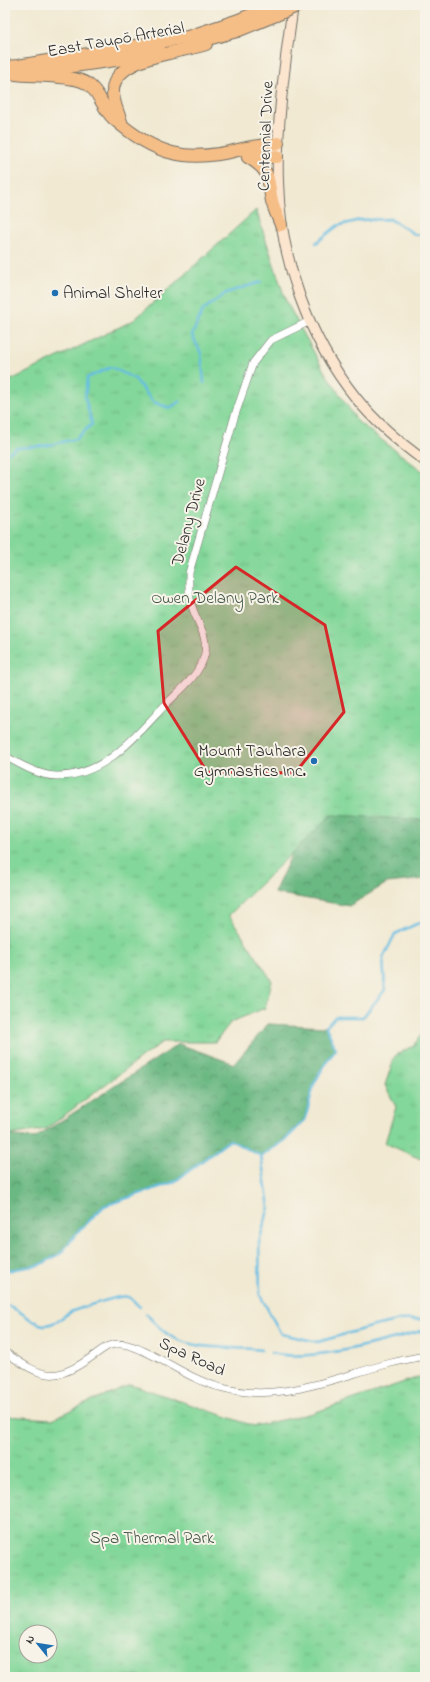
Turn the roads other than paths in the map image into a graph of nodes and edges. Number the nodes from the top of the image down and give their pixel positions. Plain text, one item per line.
1 (293, 5) edge
2 (299, 5) edge
3 (276, 10) edge
4 (221, 36) junction
5 (8, 72) edge
6 (122, 125) junction
7 (278, 142) junction
8 (232, 153) junction
9 (248, 157) junction
10 (277, 157) junction
11 (281, 225) junction
12 (310, 321) junction
13 (425, 460) edge
14 (5, 756) edge
15 (5, 1352) edge
16 (425, 1356) edge

1 - 7 main road, Centennial Drive
2 - 3 highway, East Taupō Arterial, bridge
3 - 4 highway, East Taupō Arterial
3 - 5 highway, East Taupō Arterial
4 - 5 highway, East Taupō Arterial
4 - 6 highway
5 - 6 highway
6 - 8 highway
7 - 8 highway
7 - 10 main road, Centennial Drive
8 - 9 highway
9 - 10 highway
9 - 11 highway
10 - 11 main road, Centennial Drive
11 - 12 main road, Centennial Drive
12 - 13 main road, Centennial Drive
12 - 14 street, Delany Drive
15 - 16 street, Spa Road

